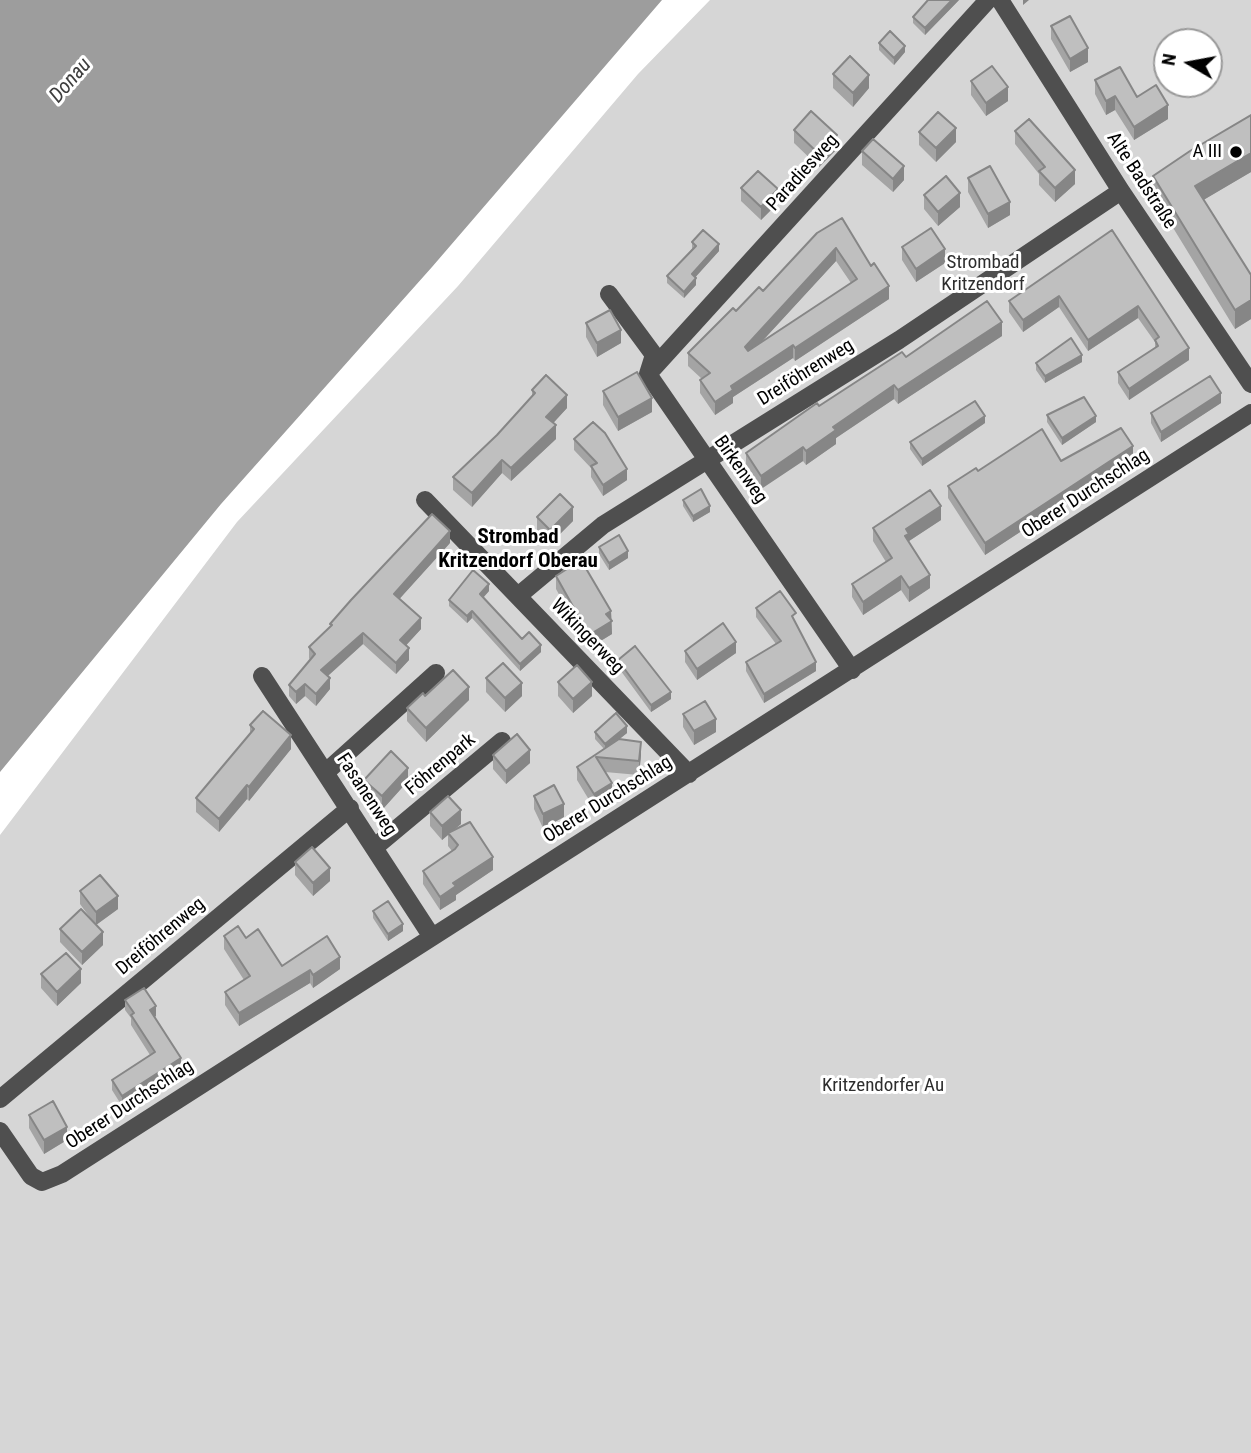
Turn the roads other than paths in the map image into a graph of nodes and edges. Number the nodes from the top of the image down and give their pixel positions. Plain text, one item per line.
1 (988, 0) edge
2 (1000, 0) edge
3 (1121, 191) junction
4 (609, 293) dead end
5 (648, 374) junction
6 (1251, 384) edge
7 (1251, 413) edge
8 (706, 459) junction
9 (425, 500) dead end
10 (518, 596) junction
11 (852, 670) junction
12 (436, 673) dead end
13 (262, 676) dead end
14 (502, 741) dead end
15 (326, 772) junction
16 (689, 774) junction
17 (350, 808) junction
18 (375, 847) junction
19 (432, 937) junction
20 (0, 1099) edge
21 (0, 1131) edge

1 - 5 street, Paradiesweg
2 - 3 street, Alte Badstraße
3 - 6 street, Alte Badstraße
3 - 8 street, Dreiföhrenweg
4 - 5 street, Birkenweg
5 - 8 street, Birkenweg
7 - 11 street, Oberer Durchschlag
8 - 10 street, Dreiföhrenweg
8 - 11 street, Birkenweg
9 - 10 street, Wikingerweg
10 - 16 street, Wikingerweg
11 - 16 street, Oberer Durchschlag
12 - 15 street
13 - 15 street, Fasanenweg
14 - 18 street, Föhrenpark
15 - 17 street, Fasanenweg
16 - 19 street, Oberer Durchschlag
17 - 18 street, Fasanenweg
17 - 20 street, Dreiföhrenweg
18 - 19 street, Fasanenweg
19 - 21 street, Oberer Durchschlag

